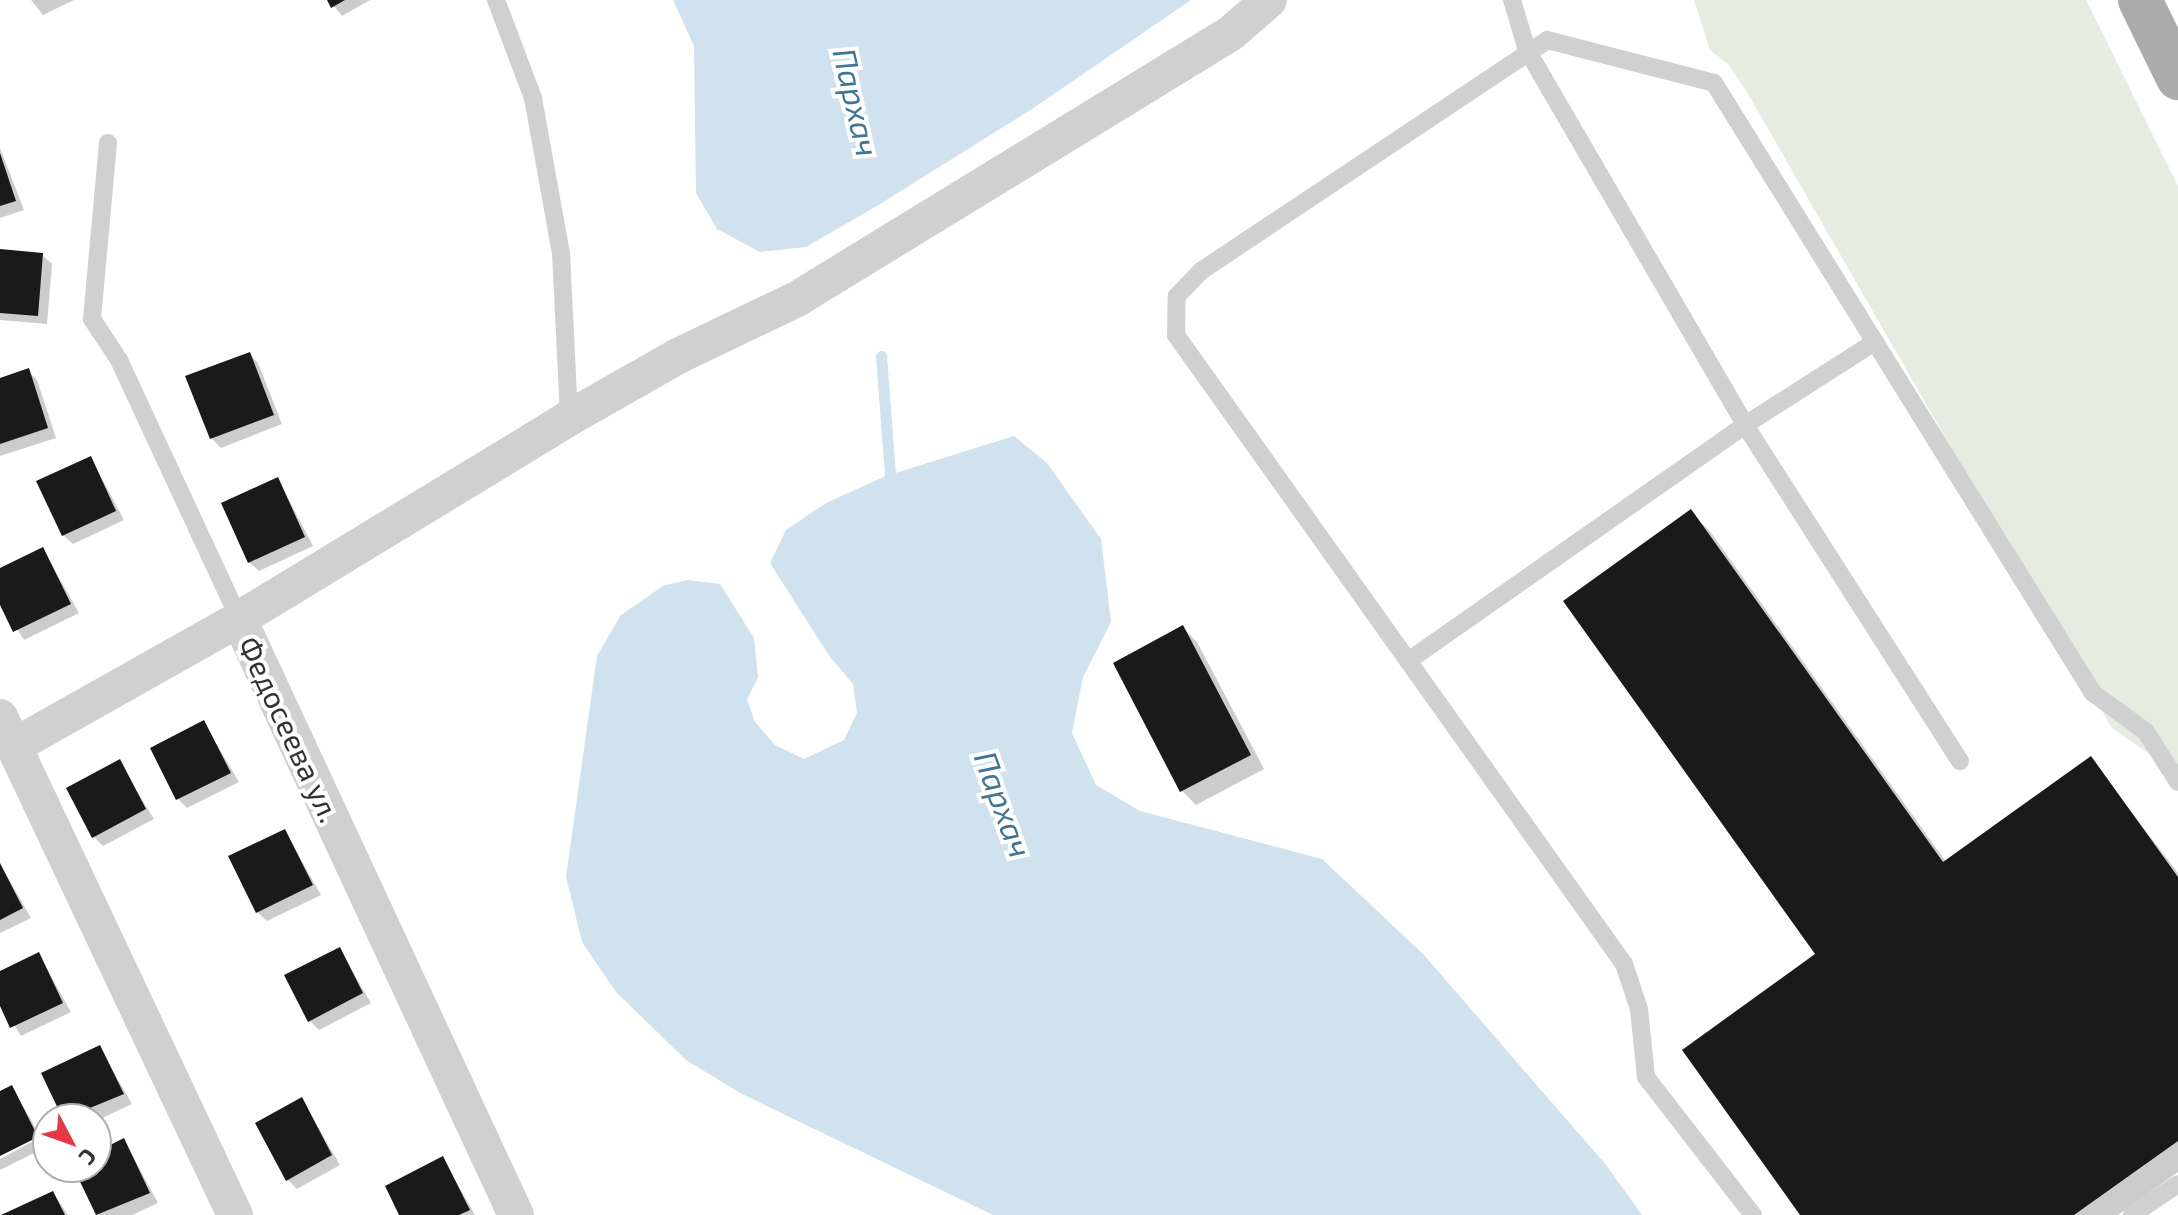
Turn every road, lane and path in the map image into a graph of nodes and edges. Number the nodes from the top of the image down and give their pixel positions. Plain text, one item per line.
1 (496, 0) edge
2 (1269, 0) edge
3 (1512, 0) edge
4 (2140, 0) edge
5 (1527, 50) junction
6 (2178, 78) edge
7 (108, 143) dead end
8 (1875, 342) junction
9 (569, 418) junction
10 (1745, 425) junction
11 (239, 619) junction
12 (1408, 661) junction
13 (7, 732) edge
14 (1960, 761) dead end
15 (2178, 782) edge
16 (2178, 1184) edge
17 (235, 1215) edge
18 (516, 1215) edge
19 (1753, 1215) edge
20 (2132, 1215) edge

1 - 9 lane
2 - 9 street, Федосеева ул.
3 - 5 lane
4 - 6 main road
5 - 8 lane
5 - 10 lane
5 - 12 lane
7 - 11 lane
8 - 10 lane
8 - 15 lane
9 - 11 street, Федосеева ул.
10 - 12 lane
10 - 14 lane
11 - 13 street
11 - 18 street, Федосеева ул.
12 - 19 lane
13 - 17 street
16 - 20 lane

